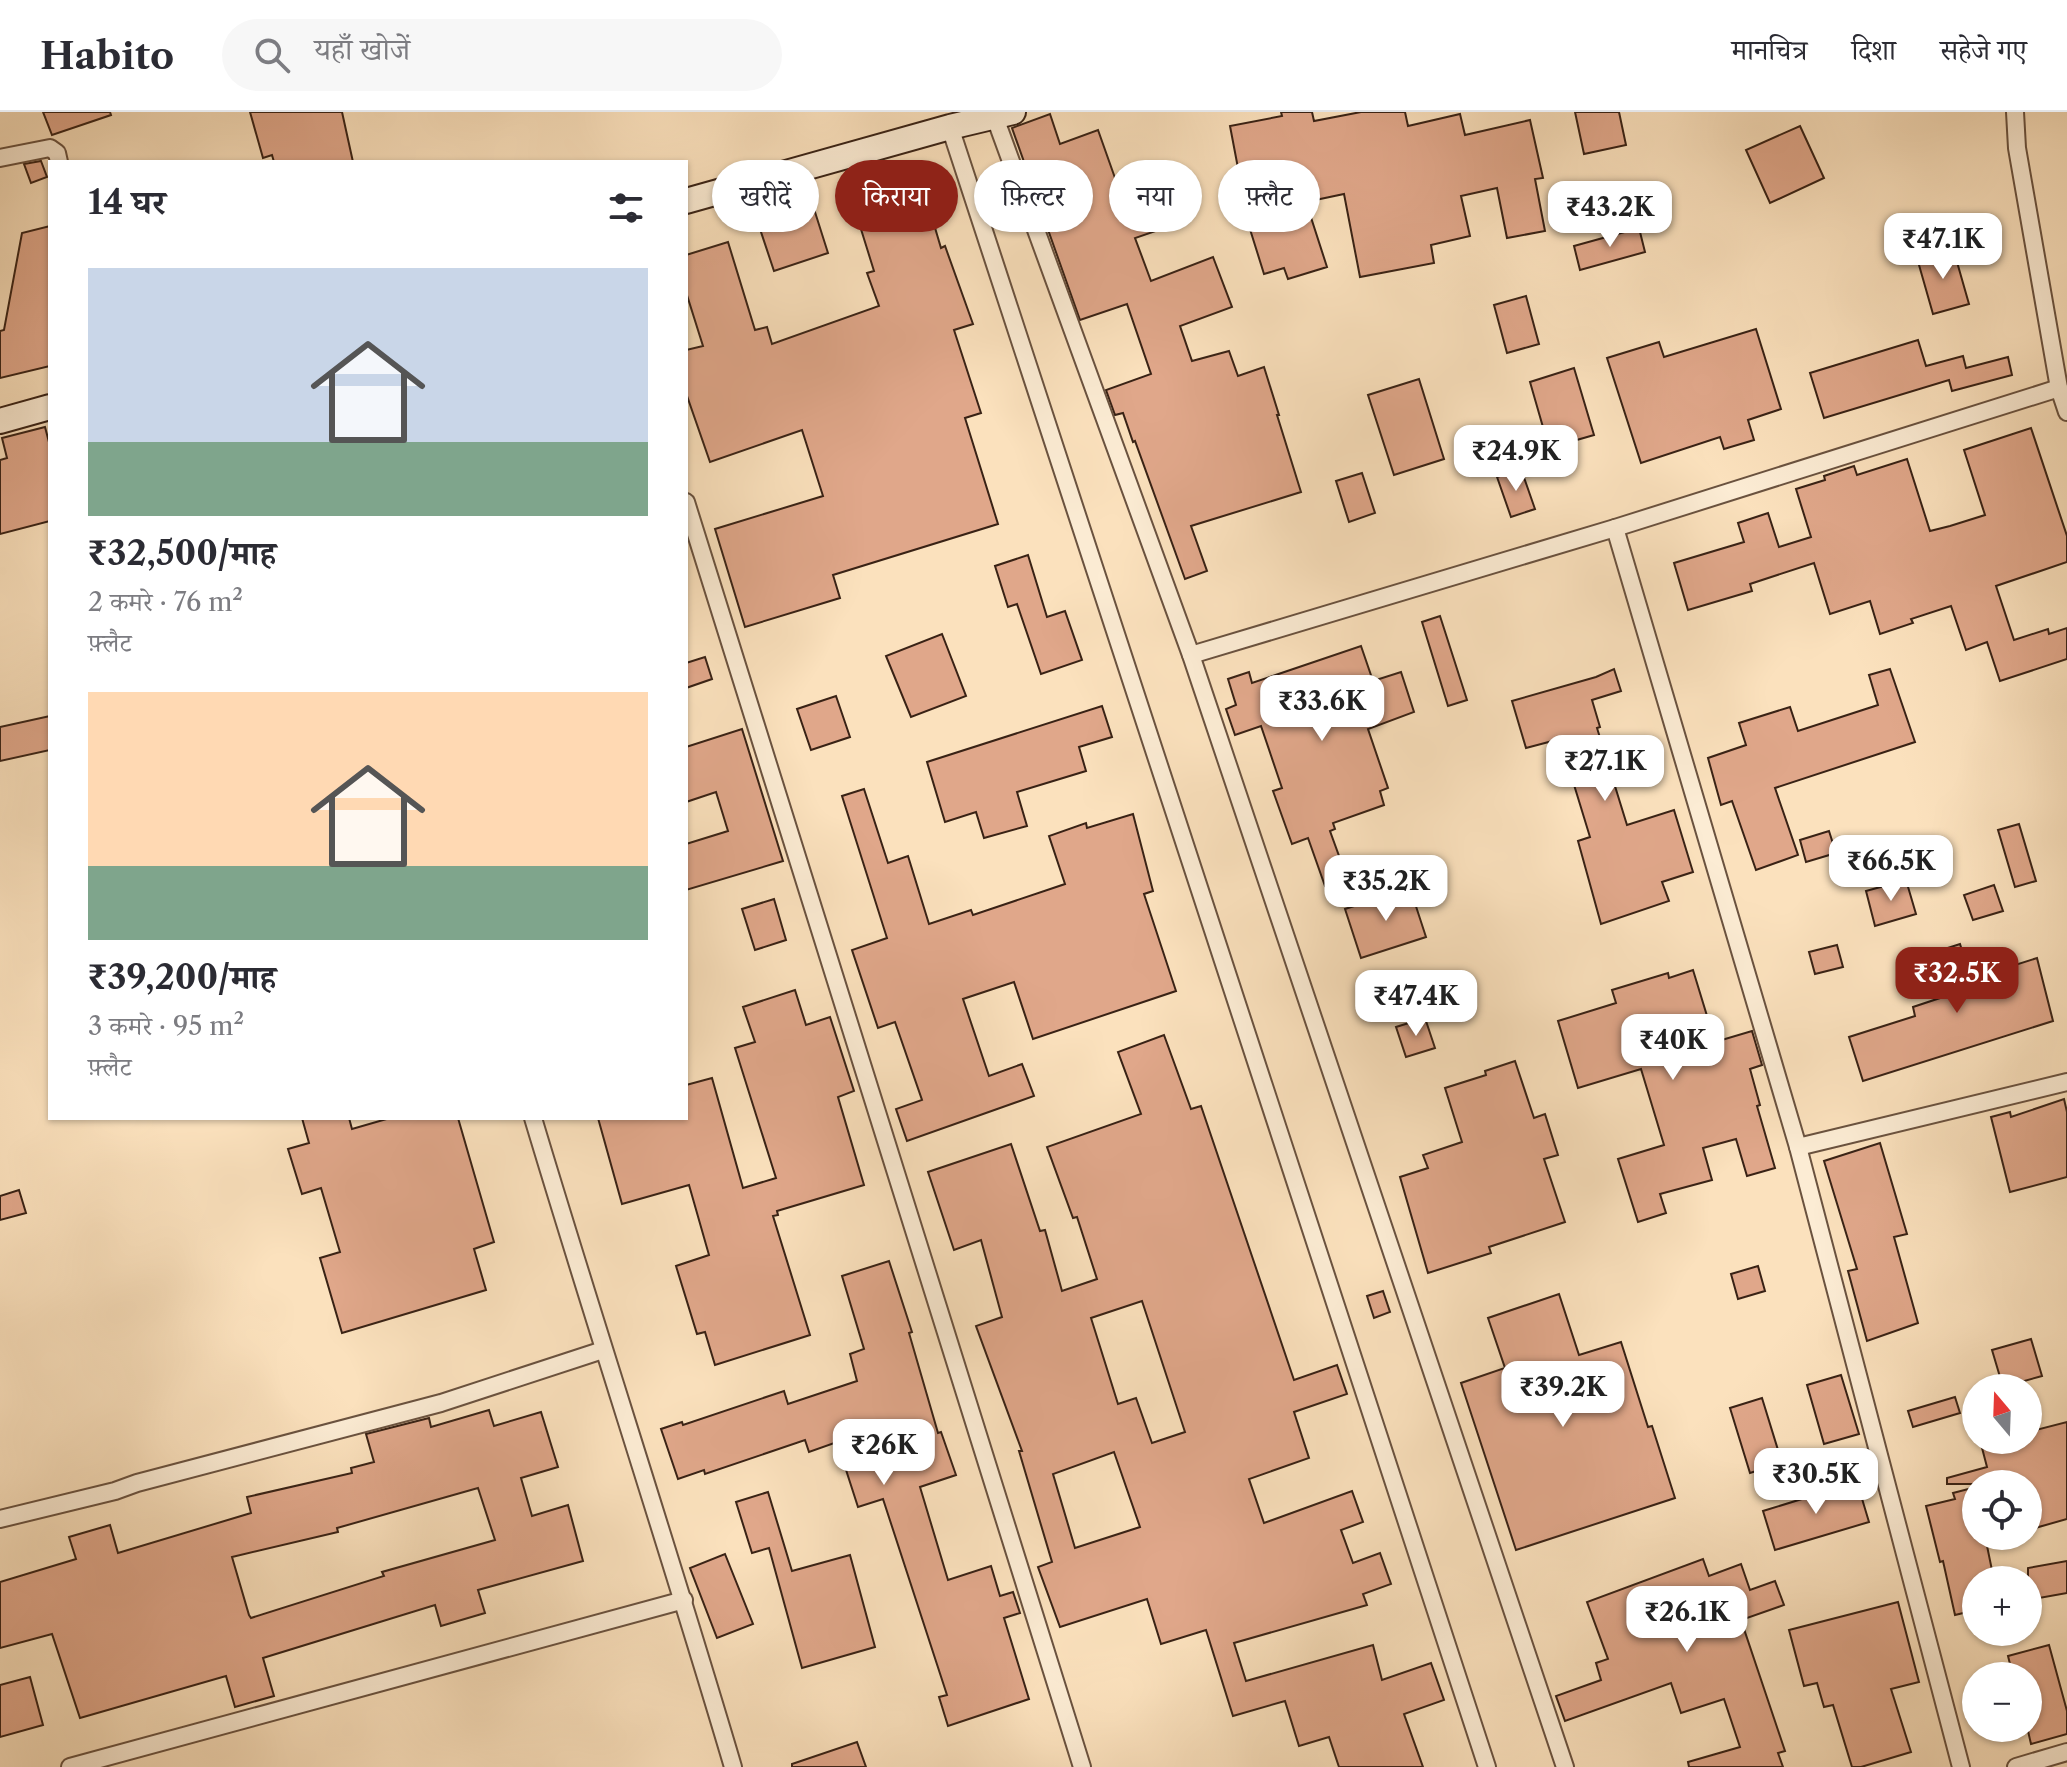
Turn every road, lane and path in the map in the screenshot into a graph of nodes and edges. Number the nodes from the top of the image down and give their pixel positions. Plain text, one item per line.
1 (2015, 112) edge
2 (1000, 113) edge
3 (950, 127) junction
4 (0, 158) edge
5 (59, 160) edge
6 (688, 200) edge
7 (2059, 388) junction
8 (48, 408) edge
9 (2067, 412) edge
10 (0, 421) edge
11 (688, 508) edge
12 (1615, 528) junction
13 (1191, 655) junction
14 (2067, 1082) edge
15 (534, 1120) edge
16 (1798, 1147) junction
17 (603, 1350) junction
18 (0, 1519) edge
19 (684, 1600) junction
20 (2067, 1752) edge
21 (70, 1767) edge
22 (733, 1767) edge
23 (1082, 1767) edge
24 (1487, 1767) edge
25 (1565, 1767) edge
26 (1961, 1767) edge
27 (2016, 1767) edge

1 - 7 street
2 - 3 street
2 - 13 street
3 - 6 street
3 - 24 street
4 - 5 street
7 - 9 street
7 - 12 street
8 - 10 street
11 - 23 street
12 - 13 street
12 - 16 street
13 - 25 street
14 - 16 street
15 - 17 street
16 - 26 street
17 - 18 street
17 - 19 street
19 - 21 street
19 - 22 street
20 - 27 street

